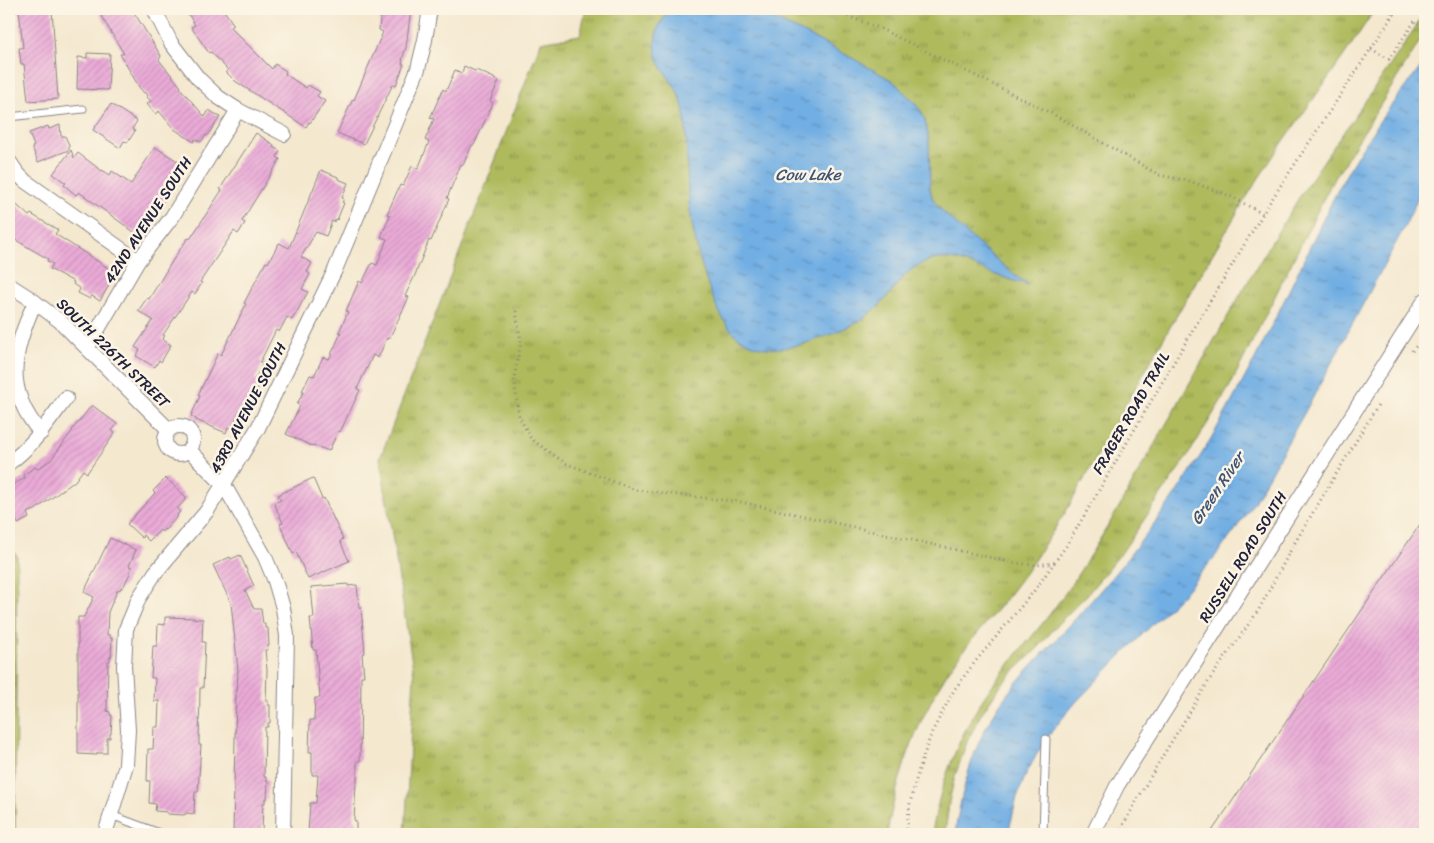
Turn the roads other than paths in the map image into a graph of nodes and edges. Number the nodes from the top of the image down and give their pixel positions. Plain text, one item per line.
1 (154, 9) edge
2 (430, 9) edge
3 (82, 109) dead end
4 (238, 110) junction
5 (9, 117) edge
6 (284, 134) dead end
7 (9, 161) edge
8 (138, 261) junction
9 (9, 285) edge
10 (1425, 300) edge
11 (35, 302) junction
12 (88, 348) junction
13 (66, 398) dead end
14 (169, 430) junction
15 (41, 433) junction
16 (189, 450) junction
17 (9, 463) edge
18 (224, 485) junction
19 (1046, 739) dead end
20 (111, 815) junction
21 (105, 834) edge
22 (162, 834) edge
23 (283, 834) edge
24 (1043, 834) edge
25 (1093, 834) edge

1 - 4 street
2 - 18 street, 43RD AVENUE SOUTH
3 - 5 lane
4 - 6 street
4 - 8 street, 42ND AVENUE SOUTH
7 - 8 street
8 - 12 street, 42ND AVENUE SOUTH
9 - 11 street, SOUTH 226TH STREET
10 - 25 street, RUSSELL ROAD SOUTH
11 - 12 street, SOUTH 226TH STREET
11 - 15 street
12 - 14 street, SOUTH 226TH STREET
13 - 15 street
14 - 16 street, SOUTH 226TH STREET
14 - 16 street, SOUTH 226TH STREET
15 - 17 street
16 - 18 street
18 - 20 street
18 - 23 street, 43RD AVENUE SOUTH
19 - 24 lane
20 - 21 street
20 - 22 lane

